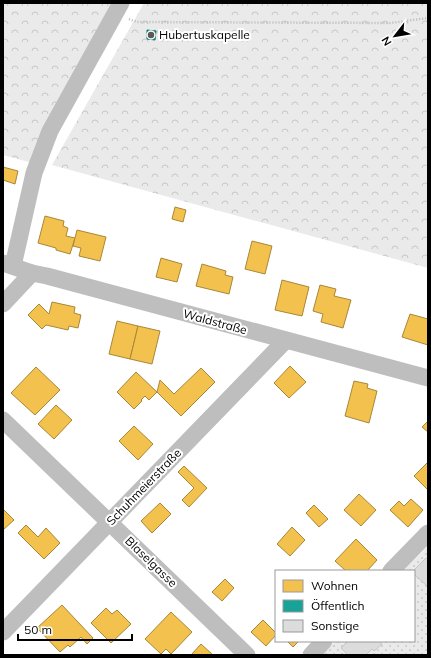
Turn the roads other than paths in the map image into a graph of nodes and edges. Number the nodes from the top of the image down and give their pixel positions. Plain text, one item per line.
1 (118, 8) edge
2 (8, 265) edge
3 (32, 273) junction
4 (3, 304) edge
5 (285, 341) junction
6 (428, 378) edge
7 (3, 420) edge
8 (110, 522) junction
9 (428, 533) edge
10 (392, 570) edge
11 (3, 632) edge
12 (323, 642) edge
13 (247, 655) edge
14 (311, 655) edge

1 - 2 street
2 - 3 street, Waldstraße
3 - 4 street
3 - 5 street, Waldstraße
5 - 6 street, Waldstraße
5 - 8 street, Schuhmeierstraße
7 - 8 street, Blaselgasse
8 - 11 street, Schuhmeierstraße
8 - 13 street, Blaselgasse
9 - 10 street
12 - 14 street

